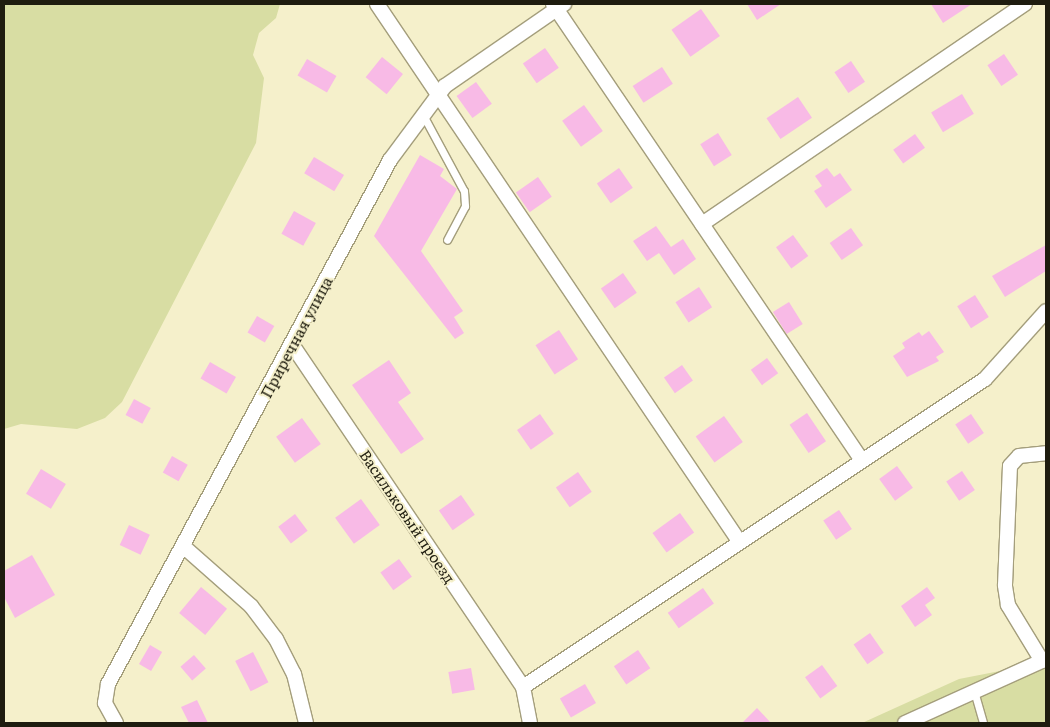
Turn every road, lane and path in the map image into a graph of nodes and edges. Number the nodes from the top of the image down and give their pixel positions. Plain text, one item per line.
1 (377, 4) edge
2 (1025, 4) edge
3 (558, 5) edge
4 (438, 95) junction
5 (422, 114) junction
6 (702, 224) junction
7 (448, 240) dead end
8 (1046, 311) edge
9 (293, 346) junction
10 (1046, 453) edge
11 (860, 459) junction
12 (739, 541) junction
13 (184, 546) junction
14 (1044, 660) edge
15 (523, 687) junction
16 (974, 690) junction
17 (116, 723) edge
18 (306, 723) edge
19 (530, 723) edge
20 (905, 723) edge
21 (983, 723) edge

1 - 4 street
2 - 6 street
3 - 4 street, Приречная улица
3 - 6 street
4 - 5 street, Приречная улица
4 - 12 street
5 - 7 lane
5 - 9 street, Приречная улица
6 - 11 street
8 - 11 street
9 - 13 street, Приречная улица
9 - 15 street, Васильковый проезд
10 - 14 street
11 - 12 street
12 - 15 street
13 - 17 street, Приречная улица
13 - 18 street
14 - 16 street
15 - 19 street
16 - 20 street
16 - 21 lane

